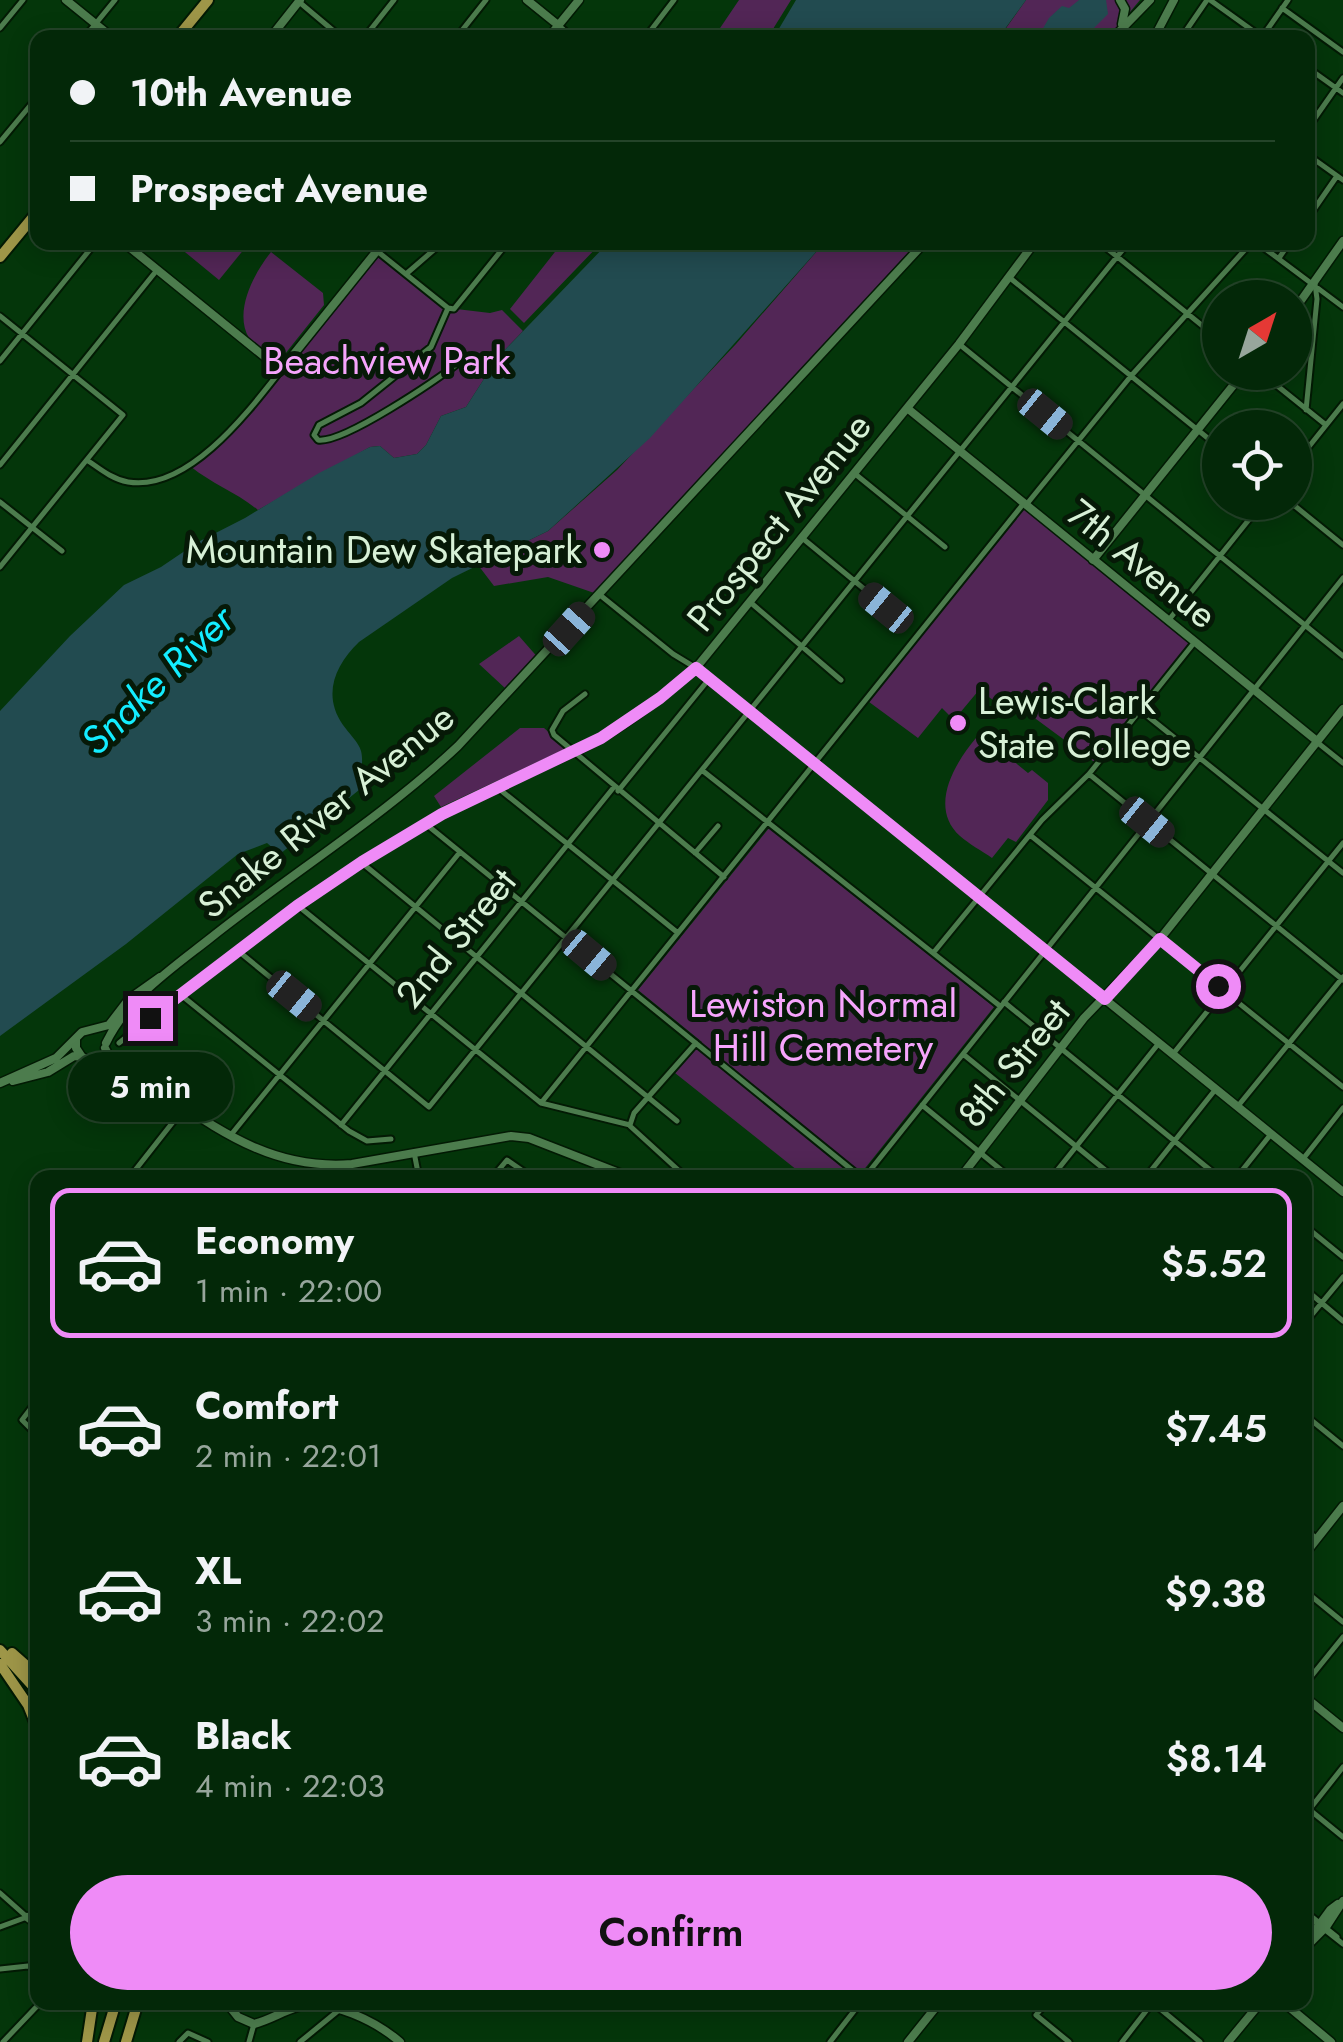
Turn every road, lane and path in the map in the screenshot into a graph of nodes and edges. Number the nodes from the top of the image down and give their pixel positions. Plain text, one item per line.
1 (22, 0) edge
2 (66, 0) edge
3 (115, 0) edge
4 (208, 0) edge
5 (394, 0) edge
6 (486, 0) edge
7 (527, 0) edge
8 (578, 0) edge
9 (674, 0) edge
10 (1123, 0) edge
11 (1148, 0) edge
12 (1174, 0) edge
13 (1209, 0) edge
14 (1288, 0) edge
15 (298, 1) edge
16 (1282, 8) junction
17 (1136, 12) junction
18 (96, 24) junction
19 (558, 25) junction
20 (0, 28) edge
21 (91, 30) edge
22 (103, 30) edge
23 (184, 30) edge
24 (276, 30) edge
25 (332, 30) edge
26 (370, 30) edge
27 (462, 30) edge
28 (554, 30) edge
29 (564, 30) edge
30 (652, 30) edge
31 (1117, 30) edge
32 (1120, 30) edge
33 (1158, 30) edge
34 (1186, 30) edge
35 (1253, 30) edge
36 (1268, 30) edge
37 (1312, 30) edge
38 (1315, 32) edge
39 (1343, 52) edge
40 (1315, 73) edge
41 (1343, 78) edge
42 (1336, 88) junction
43 (1343, 93) edge
44 (30, 106) edge
45 (1315, 118) edge
46 (0, 142) edge
47 (1315, 159) edge
48 (1340, 178) edge
49 (1315, 209) edge
50 (30, 221) edge
51 (1343, 241) edge
52 (90, 250) edge
53 (133, 250) edge
54 (434, 250) edge
55 (502, 250) edge
56 (917, 250) edge
57 (1029, 250) edge
58 (1109, 250) edge
59 (1124, 250) edge
60 (1247, 250) edge
61 (1266, 250) edge
62 (1284, 250) edge
63 (377, 251) joint
64 (0, 257) edge
65 (1118, 258) junction
66 (1279, 258) junction
67 (157, 270) junction
68 (406, 274) junction
69 (1010, 278) junction
70 (1315, 284) junction
71 (1312, 288) edge
72 (1343, 306) edge
73 (448, 308) junction
74 (1188, 314) junction
75 (0, 316) edge
76 (1065, 323) junction
77 (1202, 325) edge
78 (22, 334) junction
79 (959, 344) junction
80 (0, 361) edge
81 (461, 361) dead end
82 (280, 370) junction
83 (73, 375) junction
84 (1131, 376) junction
85 (1013, 388) junction
86 (1230, 390) edge
87 (1282, 390) edge
88 (1343, 404) edge
89 (906, 408) junction
90 (1306, 410) joint
91 (1312, 415) edge
92 (1326, 426) junction
93 (1198, 430) junction
94 (1202, 433) edge
95 (1078, 440) junction
96 (1312, 443) edge
97 (960, 452) junction
98 (87, 460) junction
99 (0, 465) edge
100 (854, 473) junction
101 (1145, 495) junction
102 (0, 502) edge
103 (1025, 504) junction
104 (907, 516) junction
105 (1249, 520) edge
106 (1312, 520) edge
107 (32, 528) junction
108 (801, 538) junction
109 (1343, 545) edge
110 (945, 547) dead end
111 (62, 551) dead end
112 (1221, 555) junction
113 (1093, 560) junction
114 (0, 567) edge
115 (1343, 578) edge
116 (854, 582) junction
117 (600, 595) junction
118 (750, 602) junction
119 (891, 611) dead end
120 (1168, 621) junction
121 (1306, 625) junction
122 (1194, 642) junction
123 (802, 647) junction
124 (1343, 656) edge
125 (696, 668) junction
126 (709, 679) junction
127 (841, 680) dead end
128 (1254, 690) junction
129 (585, 694) dead end
130 (1343, 709) edge
131 (1140, 710) junction
132 (749, 712) junction
133 (1317, 742) junction
134 (572, 753) junction
135 (1200, 758) junction
136 (814, 763) junction
137 (1343, 763) edge
138 (703, 771) junction
139 (1089, 774) junction
140 (497, 787) junction
141 (616, 789) junction
142 (1264, 809) junction
143 (768, 822) junction
144 (1147, 822) junction
145 (427, 824) junction
146 (661, 825) junction
147 (718, 826) dead end
148 (1030, 835) junction
149 (1343, 843) edge
150 (568, 844) junction
151 (460, 852) junction
152 (695, 853) junction
153 (1329, 861) junction
154 (362, 862) junction
155 (1343, 872) edge
156 (1212, 874) junction
157 (724, 877) junction
158 (613, 880) junction
159 (1095, 886) junction
160 (980, 898) junction
161 (522, 901) junction
162 (297, 906) junction
163 (414, 908) junction
164 (1276, 926) junction
165 (678, 933) junction
166 (568, 938) junction
167 (1160, 939) junction
168 (237, 950) junction
169 (1044, 950) junction
170 (934, 952) junction
171 (476, 957) junction
172 (369, 965) junction
173 (164, 975) junction
174 (1342, 978) edge
175 (632, 990) junction
176 (1224, 991) junction
177 (521, 994) junction
178 (181, 996) junction
179 (1105, 999) junction
180 (1002, 1004) junction
181 (430, 1014) junction
182 (323, 1020) junction
183 (94, 1029) junction
184 (78, 1036) junction
185 (696, 1042) junction
186 (118, 1043) dead end
187 (1159, 1043) junction
188 (1289, 1044) junction
189 (106, 1046) junction
190 (586, 1046) junction
191 (1060, 1048) junction
192 (475, 1051) junction
193 (963, 1054) junction
194 (1172, 1054) junction
195 (85, 1058) junction
196 (384, 1070) junction
197 (278, 1075) junction
198 (0, 1084) edge
199 (1343, 1087) edge
200 (1216, 1089) junction
201 (160, 1093) junction
202 (1118, 1095) junction
203 (648, 1097) junction
204 (1019, 1100) junction
205 (541, 1103) junction
206 (922, 1106) junction
207 (1238, 1106) junction
208 (184, 1108) junction
209 (1343, 1108) edge
210 (678, 1120) dead end
211 (341, 1125) junction
212 (630, 1125) junction
213 (1272, 1134) junction
214 (230, 1136) junction
215 (391, 1139) dead end
216 (1175, 1140) junction
217 (1076, 1146) junction
218 (978, 1150) junction
219 (414, 1152) junction
220 (1302, 1159) junction
221 (135, 1170) edge
222 (417, 1170) edge
223 (499, 1170) edge
224 (521, 1170) edge
225 (611, 1170) edge
226 (678, 1170) edge
227 (856, 1170) edge
228 (871, 1170) edge
229 (965, 1170) edge
230 (1002, 1170) edge
231 (1057, 1170) edge
232 (1105, 1170) edge
233 (1151, 1170) edge
234 (1211, 1170) edge
235 (1245, 1170) edge
236 (1343, 1192) edge
237 (1312, 1232) edge
238 (1343, 1257) edge
239 (1343, 1277) edge
240 (1312, 1295) edge
241 (1322, 1303) junction
242 (1312, 1315) edge
243 (1343, 1320) edge
244 (1312, 1421) edge
245 (1343, 1446) edge
246 (1342, 1511) edge
247 (1312, 1535) edge
248 (1317, 1539) junction
249 (1312, 1545) edge
250 (1312, 1597) edge
251 (1343, 1622) edge
252 (1343, 1637) edge
253 (4, 1648) edge
254 (0, 1664) edge
255 (30, 1672) edge
256 (1312, 1675) edge
257 (30, 1682) edge
258 (1312, 1703) edge
259 (30, 1710) edge
260 (1343, 1728) edge
261 (1343, 1767) edge
262 (1312, 1803) edge
263 (1312, 1814) edge
264 (1343, 1836) edge
265 (0, 1893) edge
266 (1342, 1901) edge
267 (28, 1917) joint
268 (1312, 1918) edge
269 (1322, 1926) junction
270 (0, 1927) edge
271 (1312, 1938) edge
272 (1341, 1942) edge
273 (30, 1967) edge
274 (0, 1968) edge
275 (33, 2010) edge
276 (92, 2010) edge
277 (117, 2010) edge
278 (136, 2010) edge
279 (232, 2010) edge
280 (289, 2010) edge
281 (338, 2010) joint
282 (855, 2010) edge
283 (934, 2010) edge
284 (1040, 2010) edge
285 (1147, 2010) edge
286 (1161, 2010) edge
287 (1254, 2010) edge
288 (1293, 2010) edge
289 (254, 2024) junction
290 (384, 2029) junction
291 (3, 2042) edge
292 (87, 2042) edge
293 (108, 2042) edge
294 (126, 2042) edge
295 (179, 2042) edge
296 (208, 2042) edge
297 (249, 2042) edge
298 (300, 2042) edge
299 (387, 2042) edge
300 (400, 2042) edge
301 (410, 2042) edge
302 (830, 2042) edge
303 (908, 2042) edge
304 (1069, 2042) edge
305 (1122, 2042) edge
306 (1200, 2042) edge
307 (1228, 2042) edge
308 (1331, 2042) edge

1 - 20 street
2 - 18 main road
3 - 18 street
4 - 23 main road
5 - 26 street
6 - 27 street
7 - 19 main road
8 - 19 main road
9 - 30 street
10 - 17 main road
10 - 31 main road
11 - 17 main road
12 - 33 main road
13 - 34 street
13 - 35 street
14 - 16 street
15 - 24 main road
15 - 25 street
16 - 36 street
16 - 37 street
17 - 32 main road
18 - 21 street
18 - 22 main road
19 - 28 main road
19 - 29 street
38 - 39 street
40 - 42 street
41 - 42 street
42 - 43 street
42 - 45 street
44 - 46 street
47 - 48 street
48 - 49 street
50 - 64 main road
51 - 70 main road
52 - 78 street
53 - 67 main road
54 - 68 street
55 - 73 street
56 - 117 main road, Snake River Avenue
57 - 69 main road, Prospect Avenue
58 - 65 street
59 - 65 street
60 - 74 street
61 - 66 street
62 - 66 street
63 - 68 street
63 - 82 main road
65 - 74 street
65 - 76 street
66 - 70 street
67 - 82 main road
67 - 83 street
68 - 73 street
69 - 76 street
69 - 79 main road, Prospect Avenue
70 - 71 main road
70 - 72 street
70 - 90 street
73 - 81 street
74 - 77 street
74 - 84 street
75 - 78 street
76 - 84 street
76 - 85 street
78 - 80 street
78 - 83 street
79 - 85 street
79 - 89 main road, Prospect Avenue
82 - 98 street
83 - 98 street
83 - 99 street
84 - 93 street
84 - 95 street
85 - 95 street
85 - 97 street
86 - 93 main road
87 - 90 street
88 - 92 street
89 - 97 main road, 7th Avenue
89 - 100 main road, Prospect Avenue
91 - 92 street
92 - 96 street
93 - 94 street
93 - 101 main road
95 - 101 street
95 - 103 street
97 - 103 main road, 7th Avenue
97 - 104 street
98 - 107 street
100 - 104 street
100 - 108 main road, Prospect Avenue
101 - 112 street
101 - 113 main road
102 - 107 street
103 - 113 main road, 7th Avenue
103 - 136 street
104 - 110 street
104 - 116 street
105 - 112 street
106 - 109 street
107 - 111 street
107 - 114 street
108 - 116 street
108 - 118 main road, Prospect Avenue
112 - 120 street
112 - 121 street
113 - 120 main road, 7th Avenue
115 - 121 street
116 - 119 street
116 - 123 street
117 - 125 street
117 - 173 main road, Snake River Avenue
118 - 123 street
118 - 125 main road, Prospect Avenue
120 - 122 main road, 7th Avenue
121 - 124 street
121 - 128 street
122 - 128 main road, 7th Avenue
122 - 131 street
123 - 127 street
123 - 132 street
125 - 126 main road
125 - 134 street, Prospect Avenue
126 - 132 main road
126 - 141 street, 2nd Street
128 - 133 main road, 7th Avenue
128 - 135 street
129 - 134 street
130 - 133 main road, 8th Street
131 - 135 street
131 - 139 street
132 - 136 main road
132 - 138 street
133 - 137 street, 7th Avenue
133 - 142 main road, 8th Street
134 - 140 street, Prospect Avenue
134 - 141 street
135 - 142 street
135 - 144 street
136 - 143 street
136 - 160 main road
138 - 143 street
138 - 146 street
139 - 144 street
139 - 148 street
140 - 145 street, Prospect Avenue
140 - 150 street
141 - 146 street
141 - 150 street, 2nd Street
142 - 153 street
142 - 156 main road, 8th Street
143 - 157 street
143 - 170 street
144 - 156 street
144 - 159 street
145 - 151 street
145 - 154 street, Prospect Avenue
146 - 152 street
146 - 158 street
147 - 152 street
148 - 159 street
148 - 160 street
149 - 153 street
150 - 158 street
150 - 161 street, 2nd Street
151 - 161 street
151 - 163 street
152 - 157 street
153 - 155 street
153 - 164 street
154 - 162 street, Prospect Avenue
154 - 163 street
156 - 164 street
156 - 167 main road, 8th Street
157 - 165 street
158 - 165 street
158 - 166 street
159 - 167 street
159 - 169 street
160 - 169 main road
160 - 170 street
161 - 166 street
161 - 171 street, 2nd Street
162 - 168 street, Prospect Avenue
162 - 172 street
163 - 171 street
163 - 172 street
164 - 174 street
164 - 176 street
165 - 175 street
166 - 175 street
166 - 177 street
167 - 176 street
167 - 179 main road, 8th Street
168 - 178 street, Prospect Avenue
168 - 182 street
169 - 179 main road
169 - 180 street
170 - 180 street
171 - 177 street
171 - 181 street, 2nd Street
172 - 181 street
172 - 182 street
173 - 183 main road, Snake River Avenue
173 - 189 main road, Snake River Avenue
174 - 188 street
175 - 185 street
175 - 190 street
176 - 188 street
176 - 194 street
177 - 190 street
177 - 192 street
178 - 186 street, Prospect Avenue
178 - 197 street
179 - 187 main road
179 - 191 main road, 8th Street
180 - 191 street
180 - 193 street
181 - 192 street
181 - 196 street, 2nd Street
182 - 196 street
182 - 197 street
183 - 184 main road
183 - 189 main road
184 - 195 main road
184 - 198 main road
185 - 203 street
185 - 227 street
187 - 194 main road
187 - 202 street
188 - 199 street
188 - 207 street
189 - 195 main road
189 - 201 main road
190 - 203 street
190 - 205 street
191 - 202 street
191 - 204 main road, 8th Street
192 - 196 street
192 - 205 street
193 - 204 street
193 - 206 street
194 - 200 main road
195 - 198 main road
195 - 201 main road
196 - 211 street, 2nd Street
197 - 211 street
197 - 214 street
200 - 207 main road
200 - 216 street
201 - 208 main road
202 - 216 street
202 - 217 street
203 - 210 street
203 - 212 street
204 - 217 street
204 - 218 main road, 8th Street
205 - 212 street
206 - 218 street
206 - 228 street
207 - 213 main road
208 - 214 main road
208 - 221 street
209 - 220 street
211 - 215 street
212 - 226 street
213 - 220 main road
213 - 235 street
214 - 219 main road
216 - 233 street
216 - 234 street
217 - 231 street
217 - 232 street
218 - 229 main road, 8th Street
218 - 230 street
219 - 222 street
219 - 225 main road
220 - 236 main road
223 - 224 street
237 - 238 street
239 - 241 street
240 - 241 street
241 - 242 street
241 - 243 street
244 - 245 street
246 - 248 main road
247 - 248 street
248 - 249 main road
250 - 251 street
252 - 256 street
253 - 255 main road
253 - 257 main road
254 - 259 main road
258 - 260 main road
261 - 262 street
263 - 264 street
265 - 267 street
266 - 269 main road
267 - 270 street
268 - 269 street
269 - 271 main road
269 - 272 street
273 - 274 street
275 - 291 street
276 - 292 main road
277 - 293 main road
278 - 294 main road
279 - 289 main road
280 - 289 main road
281 - 290 main road
281 - 298 street
282 - 302 street
283 - 303 main road
284 - 304 street
285 - 305 street
286 - 306 street
287 - 307 main road
288 - 308 main road
289 - 297 street
290 - 299 street
290 - 300 main road
290 - 301 main road
295 - 296 street

